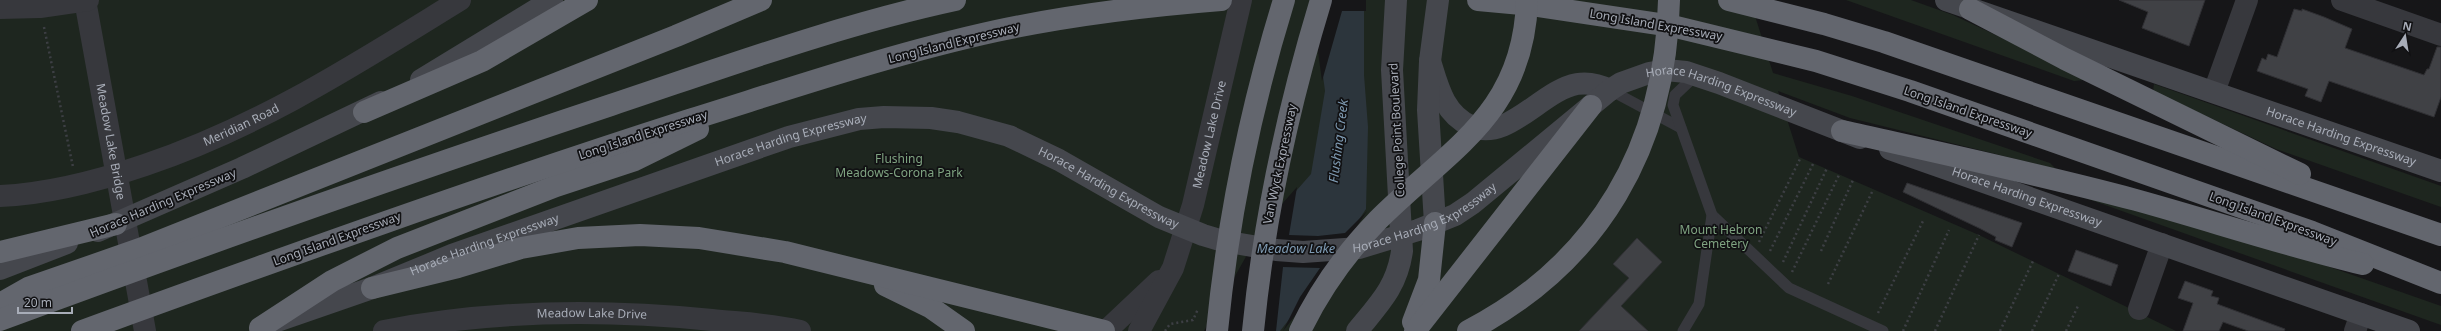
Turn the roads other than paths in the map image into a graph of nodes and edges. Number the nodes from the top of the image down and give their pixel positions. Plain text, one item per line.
1 (85, 0) edge
2 (460, 0) edge
3 (552, 0) edge
4 (587, 0) edge
5 (760, 0) edge
6 (778, 0) edge
7 (956, 0) edge
8 (1221, 0) edge
9 (1241, 0) edge
10 (1284, 0) edge
11 (1322, 0) edge
12 (1396, 0) edge
13 (1438, 0) edge
14 (1478, 0) edge
15 (1668, 0) edge
16 (1729, 0) edge
17 (1946, 0) edge
18 (2248, 0) edge
19 (2342, 0) edge
20 (1530, 2) edge
21 (0, 8) edge
22 (1970, 9) junction
23 (2441, 35) edge
24 (676, 36) junction
25 (1430, 61) junction
26 (1696, 75) junction
27 (1610, 90) junction
28 (2214, 92) junction
29 (771, 94) junction
30 (1591, 106) junction
31 (364, 112) junction
32 (1681, 128) junction
33 (1842, 132) junction
34 (2441, 171) edge
35 (0, 196) edge
36 (2367, 209) junction
37 (1712, 215) junction
38 (1435, 223) junction
39 (116, 224) junction
40 (2441, 235) edge
41 (1402, 236) junction
42 (2162, 244) junction
43 (0, 252) edge
44 (849, 268) junction
45 (1173, 268) junction
46 (0, 269) edge
47 (2437, 282) edge
48 (372, 288) junction
49 (0, 304) edge
50 (2139, 309) dead end
51 (0, 320) edge
52 (2358, 322) edge
53 (255, 329) edge
54 (82, 331) edge
55 (145, 331) edge
56 (384, 331) edge
57 (800, 331) edge
58 (964, 331) edge
59 (1105, 331) edge
60 (1139, 331) edge
61 (1217, 331) edge
62 (1253, 331) edge
63 (1300, 331) edge
64 (1358, 331) edge
65 (1410, 331) edge
66 (1415, 331) edge
67 (1468, 331) edge
68 (1683, 331) edge
69 (1883, 331) edge
70 (2409, 331) edge

1 - 21 street
1 - 55 street, Meadow Lake Bridge
2 - 35 street, Meridian Road
3 - 31 main road, Horace Harding Expressway
4 - 31 highway
5 - 24 highway
6 - 24 highway
7 - 51 highway
8 - 29 highway, Long Island Expressway
9 - 45 street, Meadow Lake Drive
10 - 61 highway
11 - 62 highway, Van Wyck Expressway
12 - 41 main road, College Point Boulevard
13 - 25 main road
14 - 20 highway, Long Island Expressway
15 - 67 highway
16 - 36 highway
17 - 22 main road, Horace Harding Expressway
18 - 28 street
19 - 23 street
20 - 47 highway, Long Island Expressway
20 - 63 highway
22 - 28 main road, Horace Harding Expressway
22 - 36 highway
24 - 49 highway
25 - 27 main road
25 - 38 main road
26 - 27 main road, Horace Harding Expressway
26 - 32 lane
26 - 33 main road, Horace Harding Expressway
27 - 30 main road, Horace Harding Expressway
27 - 32 lane
28 - 34 main road, Horace Harding Expressway
29 - 53 highway
29 - 54 highway, Long Island Expressway
30 - 38 main road, Horace Harding Expressway
30 - 66 highway
31 - 39 main road, Horace Harding Expressway
32 - 37 lane
33 - 42 main road, Horace Harding Expressway
33 - 47 highway
36 - 40 highway
37 - 68 lane
37 - 69 lane
38 - 41 main road, Horace Harding Expressway
38 - 65 highway
39 - 43 highway
39 - 46 main road, Horace Harding Expressway
41 - 48 main road, Horace Harding Expressway
41 - 64 main road, College Point Boulevard
42 - 50 street
42 - 52 main road, Horace Harding Expressway
44 - 48 highway
44 - 58 highway
44 - 59 highway
45 - 59 street, Meadow Lake Drive
45 - 60 street, Meadow Lake Drive
48 - 53 main road, Horace Harding Expressway
52 - 70 main road, Horace Harding Expressway
56 - 57 street, Meadow Lake Drive

